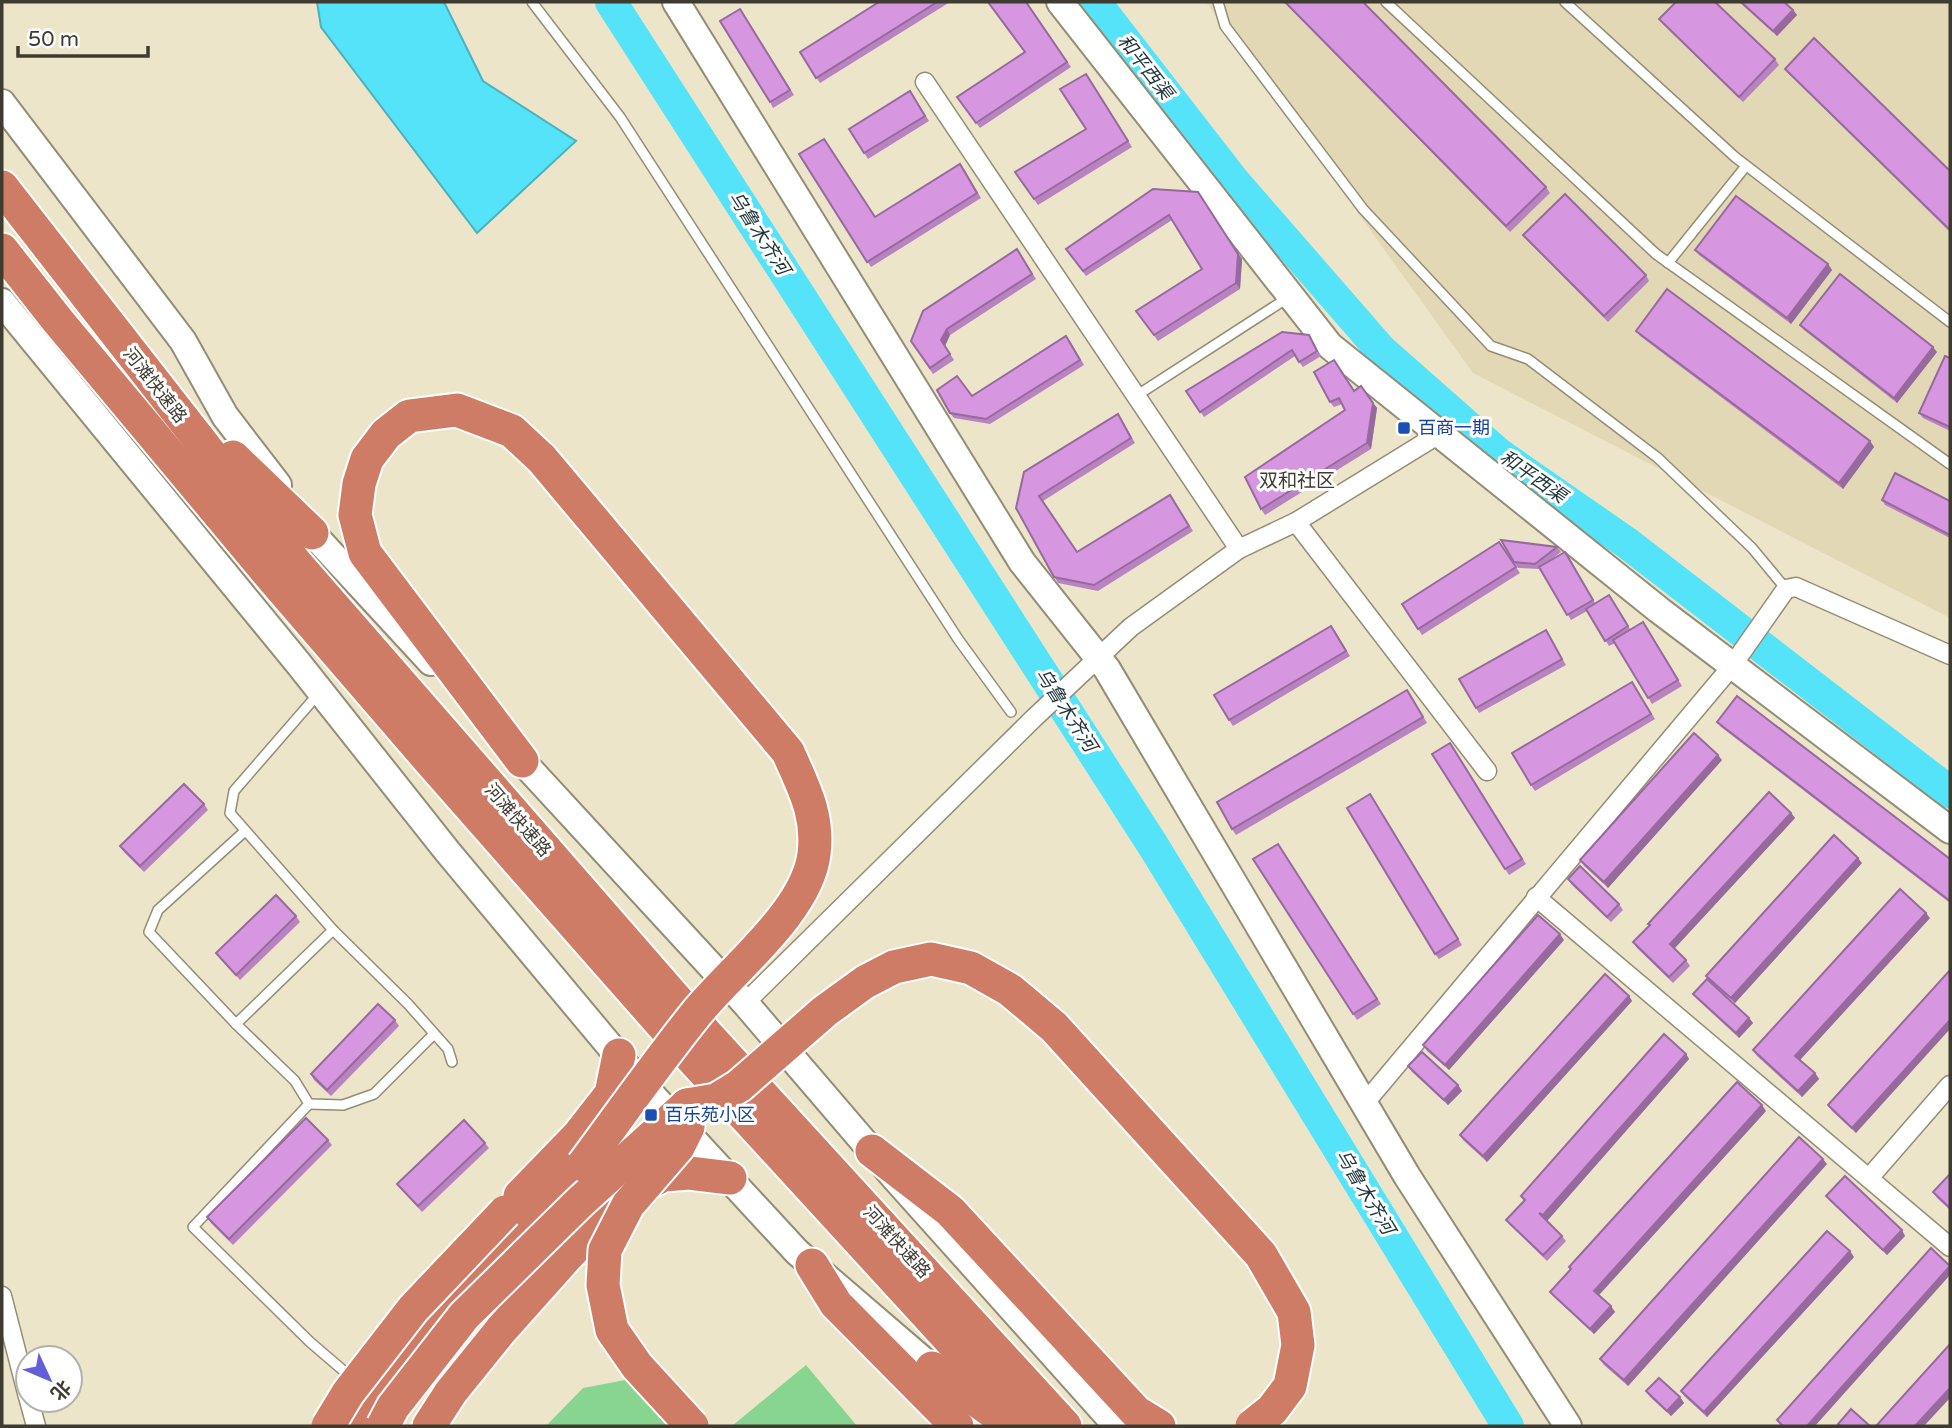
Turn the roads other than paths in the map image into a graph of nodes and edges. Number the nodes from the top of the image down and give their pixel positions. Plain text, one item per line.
1 (532, 2) edge
2 (1060, 2) edge
3 (1218, 2) edge
4 (1386, 2) edge
5 (1565, 2) edge
6 (680, 3) edge
7 (925, 82) dead end
8 (2, 103) edge
9 (1746, 166) junction
10 (2, 187) edge
11 (2, 250) edge
12 (1668, 263) junction
13 (1291, 296) junction
14 (2, 302) edge
15 (1950, 322) edge
16 (156, 387) junction
17 (1136, 396) junction
18 (1439, 434) junction
19 (1950, 464) edge
20 (1296, 522) junction
21 (312, 533) junction
22 (1240, 549) junction
23 (1782, 594) junction
24 (1950, 655) edge
25 (1090, 663) junction
26 (1732, 666) junction
27 (320, 691) junction
28 (1012, 712) dead end
29 (522, 761) junction
30 (1487, 771) dead end
31 (245, 831) junction
32 (1950, 831) edge
33 (1536, 897) junction
34 (333, 930) junction
35 (745, 1003) junction
36 (236, 1024) junction
37 (434, 1034) junction
38 (452, 1062) dead end
39 (625, 1063) junction
40 (1950, 1086) edge
41 (309, 1104) junction
42 (1364, 1104) junction
43 (687, 1105) junction
44 (872, 1151) junction
45 (730, 1178) junction
46 (1869, 1178) junction
47 (1950, 1247) edge
48 (812, 1265) junction
49 (2, 1296) edge
50 (14, 1344) edge
51 (933, 1368) junction
52 (367, 1391) junction
53 (328, 1426) edge
54 (343, 1426) edge
55 (356, 1426) edge
56 (383, 1426) edge
57 (399, 1426) edge
58 (429, 1426) edge
59 (692, 1426) edge
60 (957, 1426) edge
61 (986, 1426) edge
62 (1014, 1426) edge
63 (1029, 1426) edge
64 (1065, 1426) edge
65 (1117, 1426) edge
66 (1159, 1426) edge
67 (1252, 1426) edge
68 (1568, 1426) edge

1 - 28 lane
2 - 13 street
3 - 23 lane
4 - 12 lane
5 - 9 lane
6 - 25 street
7 - 17 street
8 - 21 street
9 - 12 lane
9 - 15 lane
10 - 16 highway, 河滩快速路
11 - 63 highway, 河滩快速路
12 - 19 lane
13 - 17 lane
13 - 18 street
14 - 27 street
16 - 21 highway
16 - 64 highway, 河滩快速路
17 - 22 street
18 - 20 street
18 - 26 street
20 - 22 street
20 - 30 street
21 - 29 street
22 - 25 street
23 - 24 street
23 - 26 street
25 - 35 street
25 - 42 street
26 - 32 street
26 - 33 street
27 - 31 lane
27 - 39 street
29 - 35 street
29 - 55 highway, bridge
31 - 34 lane
31 - 36 lane
33 - 42 street
33 - 46 street
34 - 36 lane
34 - 37 lane
35 - 44 street
36 - 41 lane
37 - 38 lane
37 - 41 lane
39 - 45 street
39 - 52 street
39 - 53 highway, bridge
40 - 46 street
41 - 52 lane
42 - 68 street
43 - 56 highway, bridge
43 - 59 highway, bridge
43 - 67 highway, bridge
44 - 65 street
44 - 66 highway
45 - 48 street
45 - 57 street
45 - 58 highway
46 - 47 street
48 - 51 street
48 - 60 highway
49 - 50 street
51 - 61 street
51 - 62 highway
52 - 54 street

